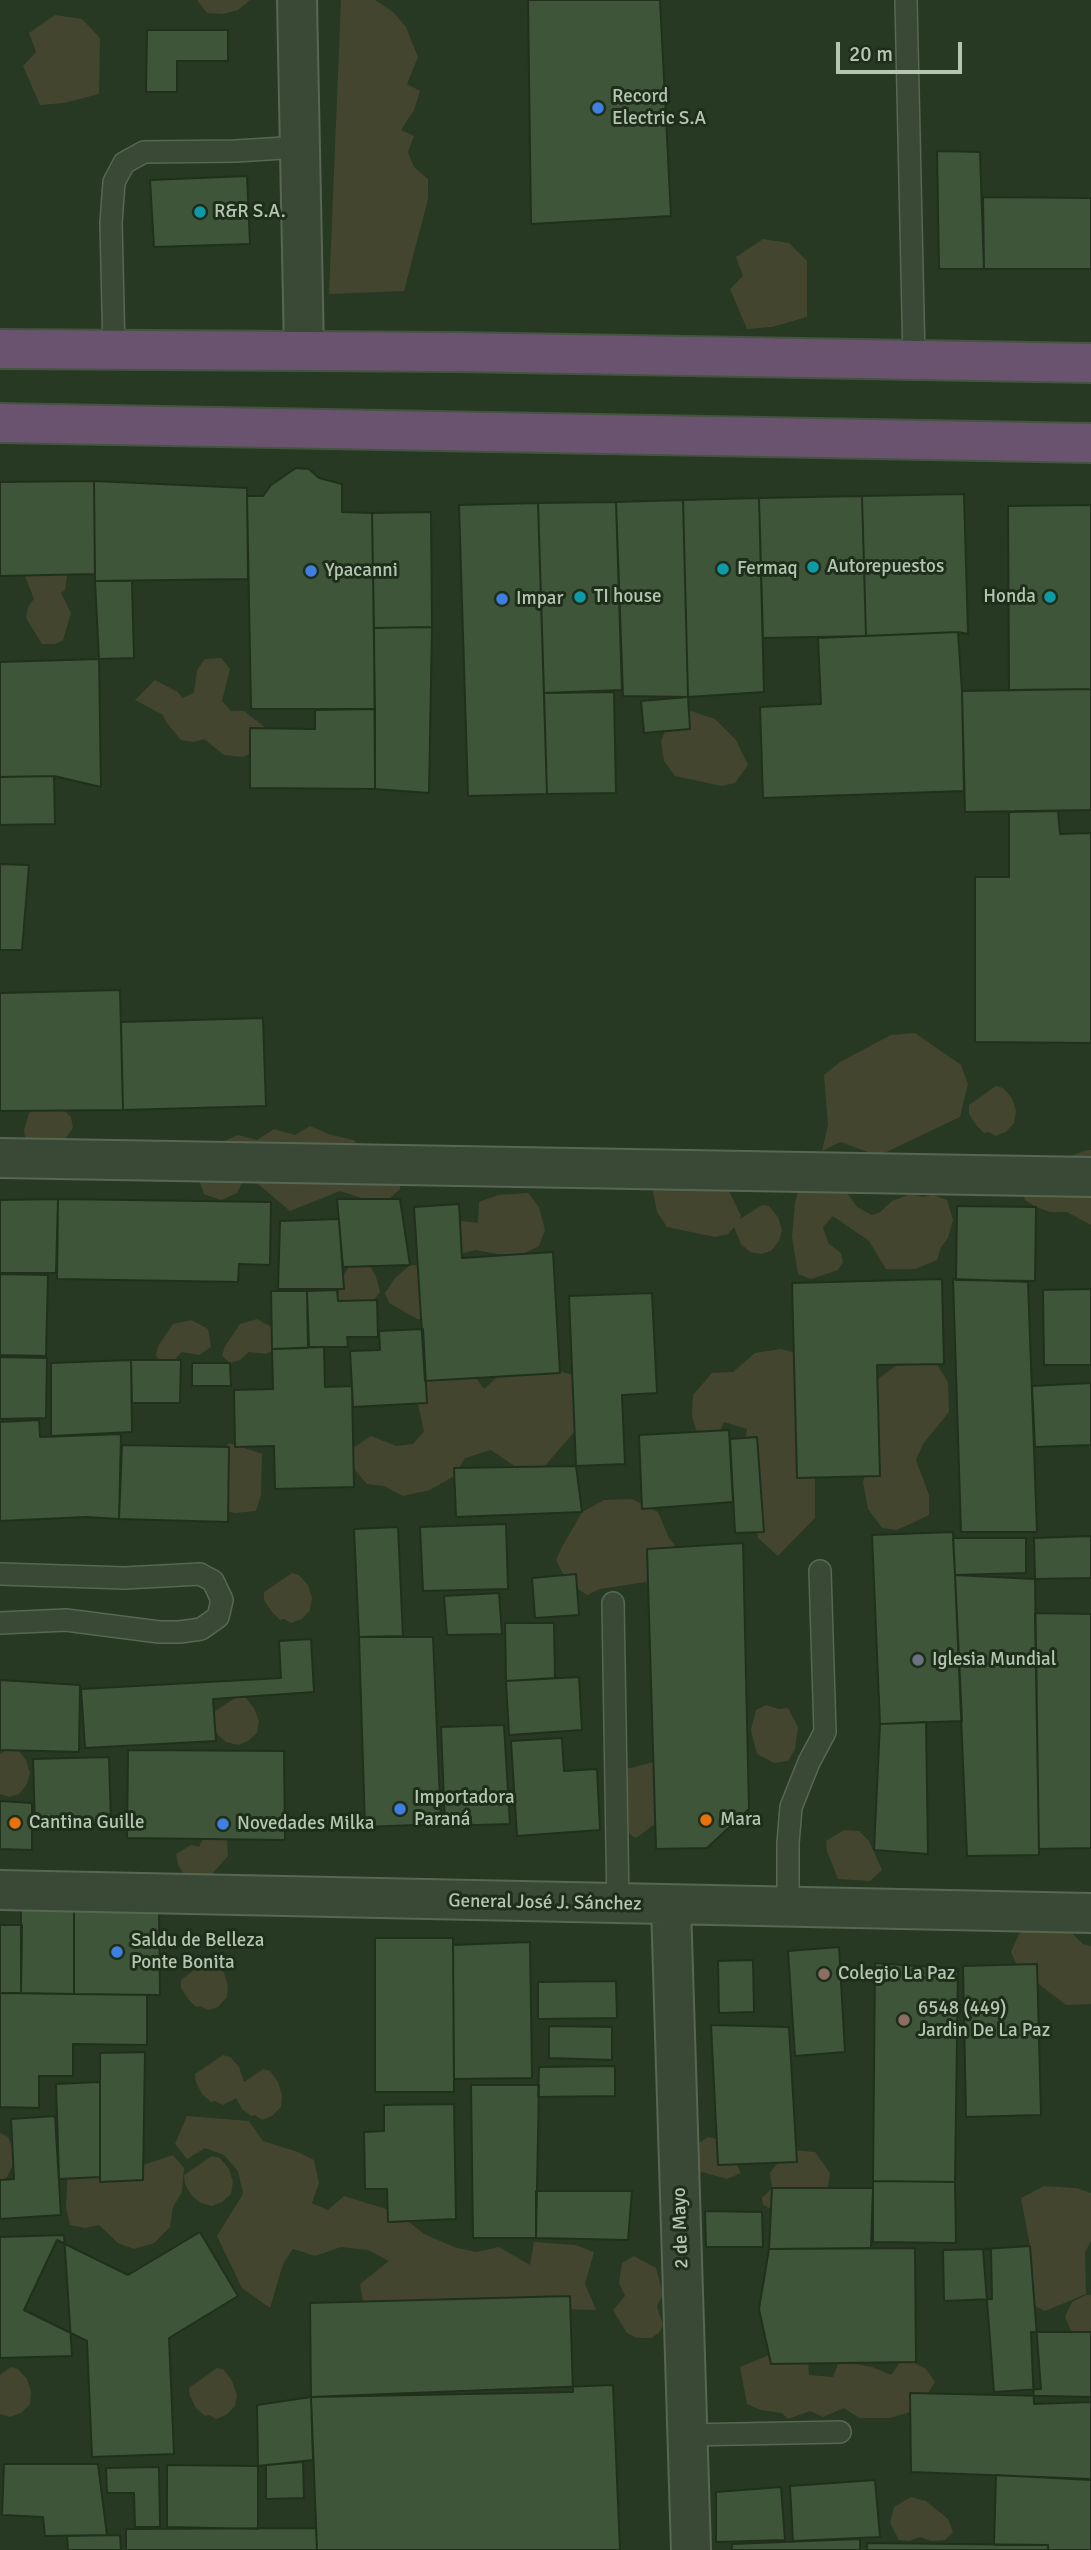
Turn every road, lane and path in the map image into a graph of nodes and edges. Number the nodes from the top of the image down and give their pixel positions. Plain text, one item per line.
1 (297, 0) edge
2 (906, 0) edge
3 (300, 147) junction
4 (0, 349) edge
5 (114, 349) junction
6 (304, 351) junction
7 (914, 360) junction
8 (1091, 363) edge
9 (0, 422) edge
10 (1091, 443) edge
11 (0, 1158) edge
12 (1091, 1177) edge
13 (820, 1571) dead end
14 (0, 1574) edge
15 (613, 1603) dead end
16 (0, 1623) edge
17 (0, 1890) edge
18 (618, 1905) junction
19 (671, 1906) junction
20 (788, 1908) junction
21 (1091, 1913) edge
22 (839, 2432) dead end
23 (687, 2435) junction
24 (691, 2550) edge

1 - 3 street
2 - 7 lane
3 - 5 lane
3 - 6 street
4 - 5 highway
5 - 6 highway
6 - 7 highway
7 - 8 highway
9 - 10 highway
11 - 12 street
13 - 20 lane
14 - 16 lane
15 - 18 lane
17 - 18 street, General José J. Sánchez
18 - 19 street, General José J. Sánchez
19 - 20 street, General José J. Sánchez
19 - 23 street, 2 de Mayo
20 - 21 street, General José J. Sánchez
22 - 23 lane
23 - 24 street, 2 de Mayo

